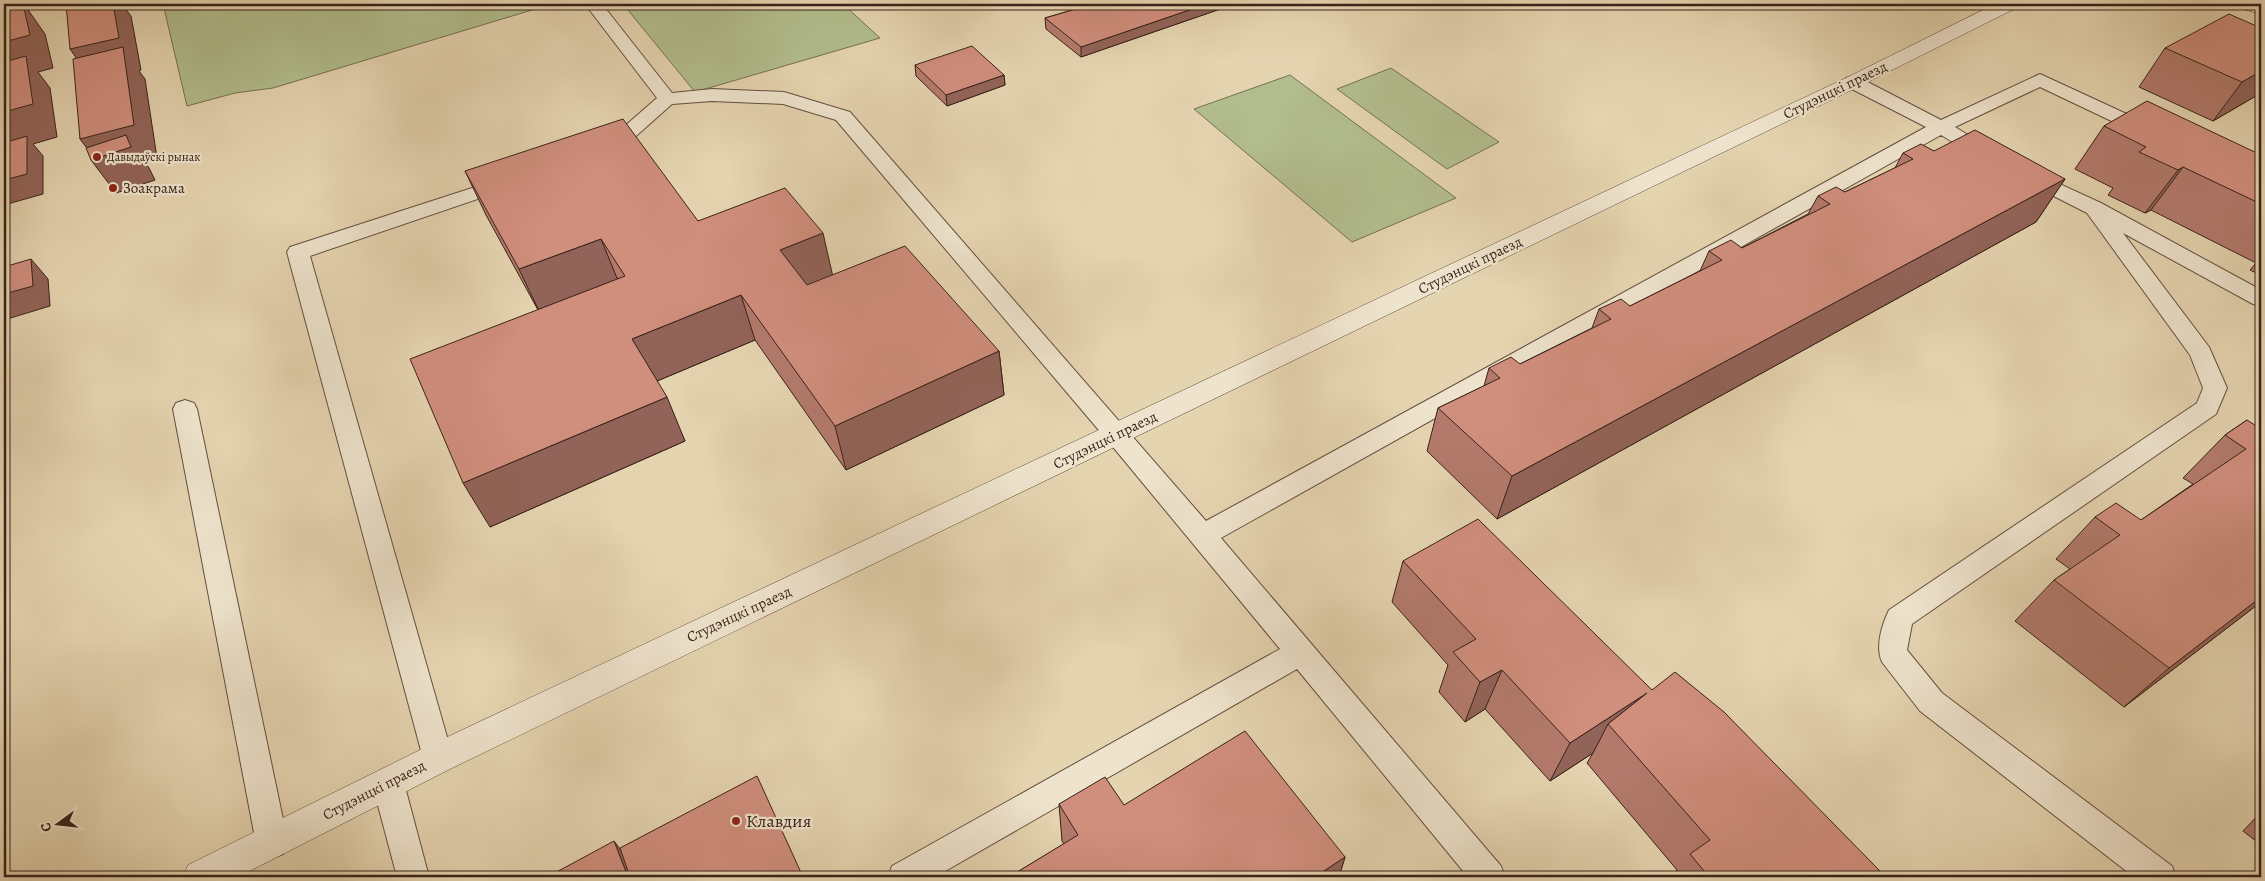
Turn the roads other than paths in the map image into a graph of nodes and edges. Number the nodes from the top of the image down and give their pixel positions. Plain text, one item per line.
1 (594, 4) edge
2 (2009, 4) edge
3 (2246, 4) edge
4 (2261, 8) edge
5 (1853, 82) junction
6 (667, 99) junction
7 (1940, 128) junction
8 (2165, 139) edge
9 (582, 158) edge
10 (525, 177) edge
11 (2094, 208) junction
12 (2261, 299) edge
13 (185, 409) dead end
14 (1117, 434) junction
15 (1202, 536) junction
16 (1299, 653) junction
17 (438, 758) junction
18 (388, 783) junction
19 (272, 842) junction
20 (201, 877) edge
21 (413, 877) edge
22 (904, 877) edge
23 (1489, 877) edge
24 (2160, 877) edge

1 - 6 lane
2 - 5 street, Студэнцкі праезд
3 - 4 street
5 - 7 lane
5 - 14 street, Студэнцкі праезд
6 - 9 lane
6 - 14 lane
7 - 8 lane
7 - 11 lane
7 - 15 lane
10 - 17 lane
11 - 12 lane
11 - 24 lane
13 - 19 lane
14 - 15 lane
14 - 17 street, Студэнцкі праезд
15 - 16 lane
16 - 22 lane
16 - 23 lane
17 - 18 street, Студэнцкі праезд
18 - 19 street, Студэнцкі праезд
18 - 21 lane
19 - 20 street, Студэнцкі праезд

